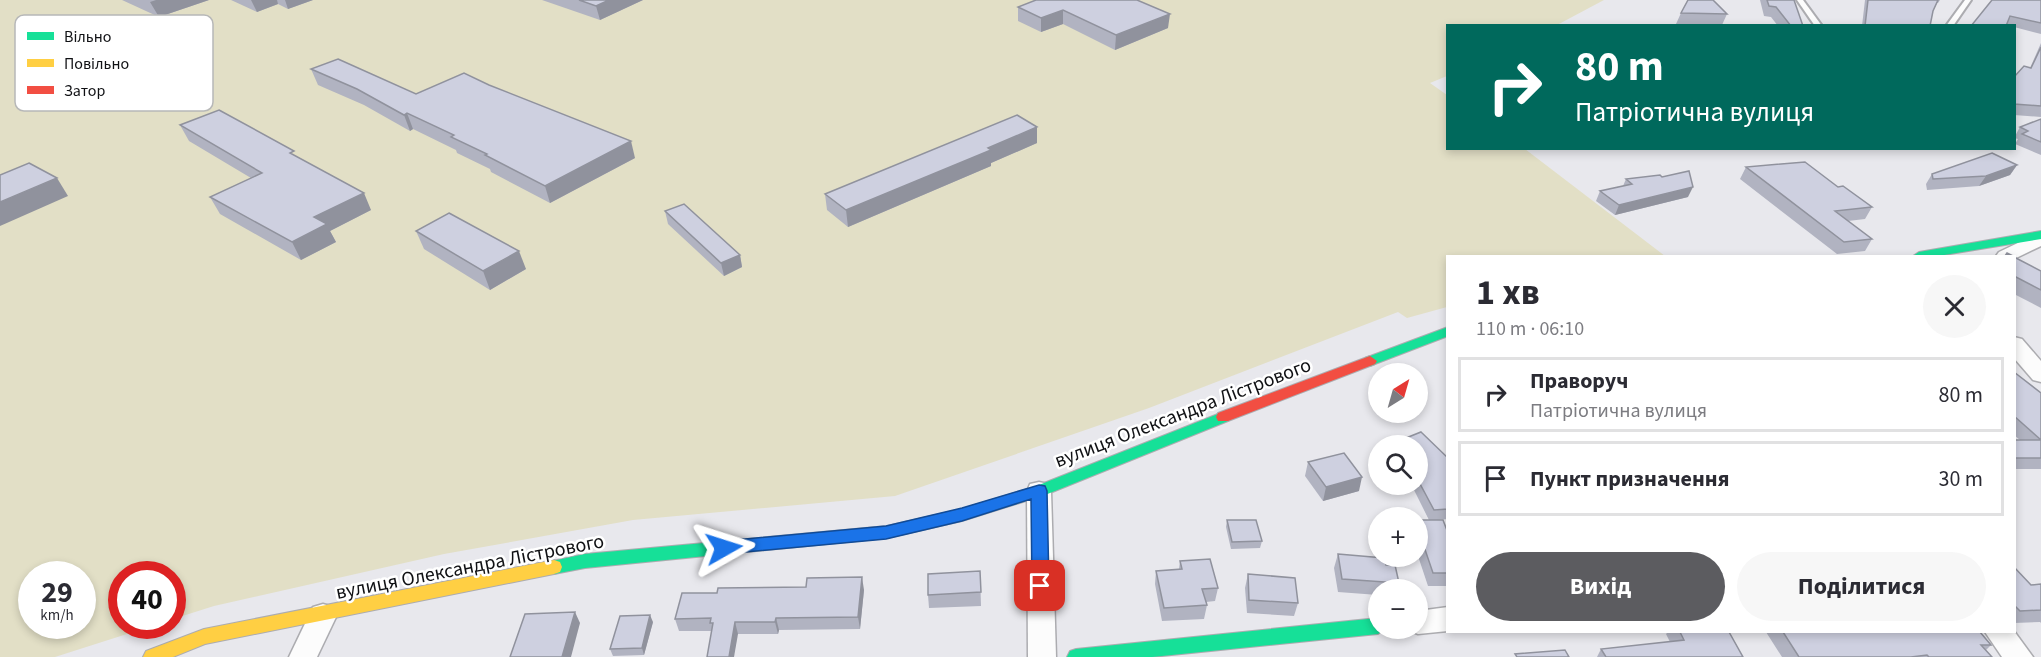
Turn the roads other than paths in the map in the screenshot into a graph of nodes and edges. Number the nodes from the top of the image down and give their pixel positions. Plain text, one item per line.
1 (1800, 0) edge
2 (1968, 0) edge
3 (1818, 24) edge
4 (1950, 24) edge
5 (2041, 236) edge
6 (1926, 255) edge
7 (2008, 255) edge
8 (1446, 332) edge
9 (2016, 346) edge
10 (2041, 375) edge
11 (1039, 491) junction
12 (322, 615) junction
13 (1446, 619) edge
14 (1428, 621) edge
15 (1368, 627) edge
16 (2000, 633) edge
17 (152, 657) edge
18 (303, 657) edge
19 (1042, 657) edge
20 (1076, 657) edge
21 (2019, 657) edge

1 - 3 lane
2 - 4 lane
5 - 6 street
5 - 7 street
8 - 11 street, вулиця Олександра Лістрового
9 - 10 street
11 - 12 street, вулиця Олександра Лістрового
11 - 19 street
12 - 17 street, вулиця Олександра Лістрового
12 - 18 street
13 - 14 street
15 - 20 street
16 - 21 street

